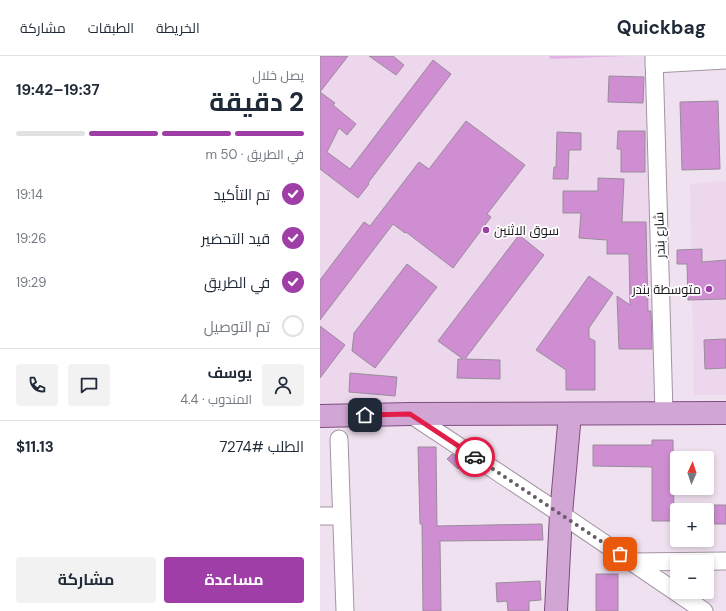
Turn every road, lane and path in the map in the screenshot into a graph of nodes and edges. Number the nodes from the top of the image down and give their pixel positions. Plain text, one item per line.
1 (654, 60) edge
2 (726, 60) edge
3 (664, 413) junction
4 (726, 413) edge
5 (410, 414) junction
6 (570, 414) junction
7 (320, 416) edge
8 (339, 439) dead end
9 (561, 514) junction
10 (320, 516) edge
11 (341, 516) junction
12 (726, 561) edge
13 (631, 562) junction
14 (345, 611) edge
15 (556, 611) edge
16 (704, 611) edge

1 - 2 street
1 - 3 street, شارع بندر
3 - 4 main road
3 - 6 main road
5 - 6 main road
5 - 7 main road
5 - 9 street
6 - 9 main road
8 - 11 street
9 - 13 street
9 - 15 main road
10 - 11 street
11 - 14 street
12 - 13 street
13 - 16 street

